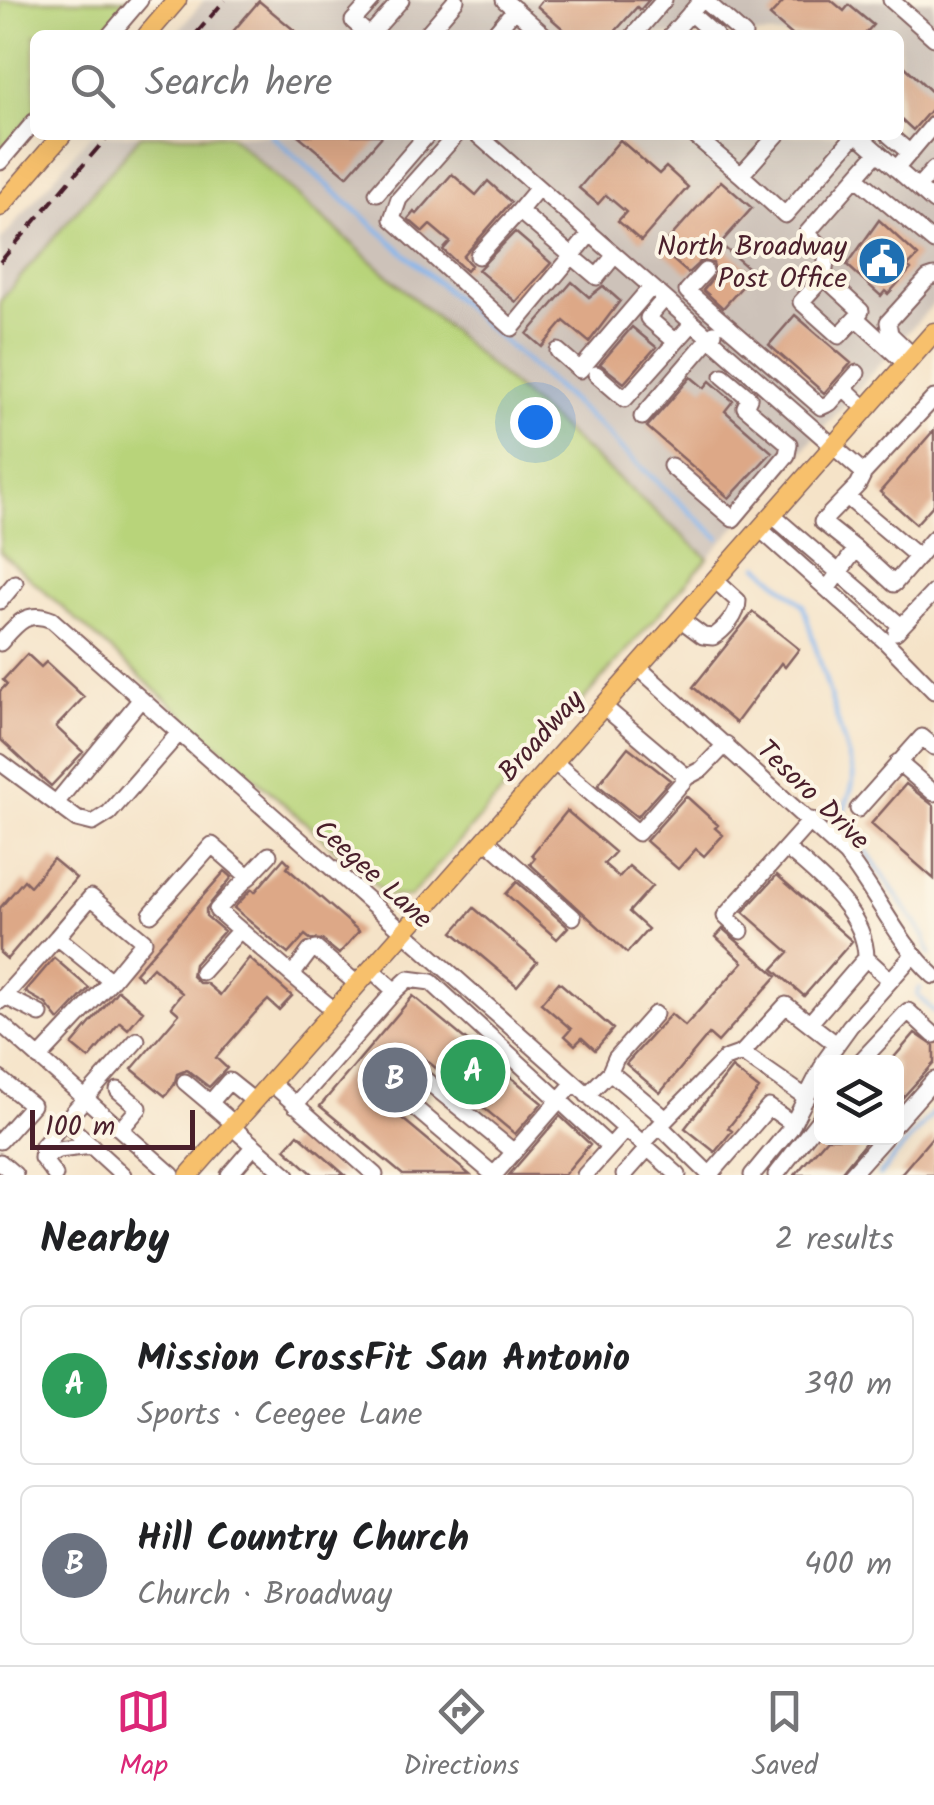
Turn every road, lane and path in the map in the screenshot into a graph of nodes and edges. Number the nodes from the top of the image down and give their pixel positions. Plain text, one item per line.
1 (140, 0) edge
2 (177, 0) edge
3 (372, 0) edge
4 (401, 0) edge
5 (456, 0) edge
6 (664, 0) edge
7 (703, 0) edge
8 (891, 0) edge
9 (509, 5) edge
10 (690, 13) junction
11 (114, 30) edge
12 (151, 30) edge
13 (363, 30) edge
14 (374, 30) edge
15 (430, 30) edge
16 (495, 30) edge
17 (538, 30) edge
18 (638, 30) edge
19 (675, 30) edge
20 (709, 30) edge
21 (731, 30) edge
22 (934, 38) edge
23 (934, 124) edge
24 (30, 127) edge
25 (58, 140) edge
26 (423, 140) edge
27 (452, 140) edge
28 (485, 140) edge
29 (700, 140) edge
30 (772, 140) edge
31 (852, 140) edge
32 (862, 140) edge
33 (894, 140) edge
34 (878, 152) junction
35 (910, 153) junction
36 (0, 162) edge
37 (896, 168) junction
38 (934, 169) edge
39 (741, 175) junction
40 (856, 177) junction
41 (918, 187) junction
42 (538, 188) junction
43 (377, 193) dead end
44 (934, 202) edge
45 (0, 207) edge
46 (519, 211) junction
47 (590, 234) junction
48 (934, 242) edge
49 (478, 256) dead end
50 (572, 256) junction
51 (614, 256) junction
52 (705, 271) dead end
53 (824, 277) junction
54 (931, 277) edge
55 (651, 287) junction
56 (694, 297) junction
57 (664, 299) junction
58 (686, 318) junction
59 (856, 318) junction
60 (724, 323) junction
61 (934, 332) edge
62 (708, 338) junction
63 (676, 342) junction
64 (752, 347) junction
65 (558, 351) dead end
66 (910, 360) junction
67 (736, 362) junction
68 (778, 370) junction
69 (596, 374) dead end
70 (857, 374) dead end
71 (723, 376) dead end
72 (759, 383) junction
73 (844, 388) junction
74 (743, 393) junction
75 (934, 398) edge
76 (866, 409) junction
77 (797, 416) junction
78 (642, 417) dead end
79 (780, 436) junction
80 (832, 447) junction
81 (787, 455) junction
82 (671, 466) dead end
83 (864, 473) junction
84 (808, 474) junction
85 (756, 492) junction
86 (848, 497) junction
87 (733, 519) junction
88 (765, 523) junction
89 (934, 538) edge
90 (856, 549) junction
91 (918, 556) junction
92 (839, 573) junction
93 (715, 580) junction
94 (15, 582) dead end
95 (826, 589) junction
96 (934, 592) edge
97 (0, 600) edge
98 (680, 619) junction
99 (901, 626) junction
100 (886, 642) junction
101 (0, 643) edge
102 (638, 666) junction
103 (934, 691) edge
104 (141, 699) junction
105 (603, 706) junction
106 (179, 732) junction
107 (726, 744) junction
108 (934, 747) edge
109 (0, 762) edge
110 (554, 762) junction
111 (898, 762) junction
112 (687, 777) junction
113 (934, 793) edge
114 (56, 803) junction
115 (858, 810) dead end
116 (811, 820) junction
117 (485, 839) junction
118 (786, 848) junction
119 (269, 855) dead end
120 (248, 877) junction
121 (869, 884) junction
122 (841, 902) junction
123 (151, 914) dead end
124 (573, 917) dead end
125 (240, 930) junction
126 (741, 931) dead end
127 (402, 932) junction
128 (57, 936) junction
129 (913, 955) junction
130 (866, 958) junction
131 (371, 968) junction
132 (202, 972) dead end
133 (292, 975) junction
134 (934, 976) edge
135 (111, 980) junction
136 (890, 980) junction
137 (357, 984) junction
138 (467, 989) junction
139 (395, 991) junction
140 (2, 998) edge
141 (454, 1003) junction
142 (334, 1010) junction
143 (655, 1014) dead end
144 (0, 1023) edge
145 (810, 1024) junction
146 (63, 1033) junction
147 (934, 1035) edge
148 (137, 1040) dead end
149 (836, 1044) junction
150 (742, 1053) junction
151 (830, 1055) edge
152 (867, 1055) edge
153 (39, 1058) junction
154 (556, 1067) junction
155 (610, 1072) junction
156 (0, 1078) edge
157 (934, 1080) edge
158 (184, 1082) dead end
159 (270, 1082) junction
160 (574, 1083) junction
161 (541, 1084) junction
162 (814, 1084) edge
163 (118, 1090) dead end
164 (588, 1095) junction
165 (86, 1098) junction
166 (807, 1098) junction
167 (254, 1101) junction
168 (559, 1101) junction
169 (210, 1103) junction
170 (296, 1105) junction
171 (904, 1114) edge
172 (64, 1121) junction
173 (663, 1123) junction
174 (793, 1124) junction
175 (232, 1125) junction
176 (814, 1126) edge
177 (626, 1128) junction
178 (120, 1130) junction
179 (0, 1141) edge
180 (878, 1145) edge
181 (92, 1146) junction
182 (254, 1146) junction
183 (610, 1146) junction
184 (646, 1146) junction
185 (514, 1152) junction
186 (42, 1158) junction
187 (0, 1162) edge
188 (756, 1174) edge
189 (15, 1175) edge
190 (55, 1175) edge
191 (123, 1175) edge
192 (172, 1175) edge
193 (188, 1175) edge
194 (228, 1175) edge
195 (287, 1175) edge
196 (375, 1175) edge
197 (494, 1175) edge
198 (585, 1175) edge
199 (624, 1175) edge
200 (678, 1175) edge
201 (710, 1175) edge
202 (776, 1175) edge
203 (851, 1175) edge

1 - 11 street
2 - 12 main road
3 - 13 street
4 - 14 street
5 - 15 street
6 - 18 street
7 - 10 street
7 - 21 street
8 - 22 street
9 - 16 street
9 - 17 street
10 - 19 street
10 - 20 street
23 - 35 street
24 - 36 street
25 - 45 main road
26 - 43 street
27 - 50 street
28 - 42 street
29 - 39 street
30 - 39 street
31 - 39 street
32 - 34 street
33 - 35 street
34 - 37 street
34 - 40 street
35 - 37 street
37 - 41 street
38 - 41 street
40 - 48 street
40 - 53 street
41 - 44 street
42 - 46 street
42 - 47 street
46 - 49 street
46 - 50 street
47 - 50 street
47 - 51 street
50 - 51 street
51 - 55 street
52 - 56 street
53 - 59 street
53 - 59 street
54 - 66 street
55 - 57 street
55 - 65 street
56 - 58 street
56 - 60 street
57 - 58 street
57 - 63 street
58 - 62 street
58 - 63 street
59 - 66 street
60 - 62 street
60 - 64 street
61 - 66 main road, Broadway
62 - 67 street
62 - 78 street
63 - 69 street
64 - 67 street
64 - 68 street
66 - 76 main road, Broadway
67 - 72 street
68 - 72 street
68 - 73 street
70 - 73 street
71 - 74 street
72 - 74 street
72 - 77 street
73 - 76 street
74 - 79 street
75 - 83 street
76 - 80 main road, Broadway
77 - 79 street
77 - 80 street
79 - 81 street
80 - 83 street
80 - 84 main road, Broadway
81 - 84 street
81 - 85 street
82 - 87 street
83 - 86 street
84 - 88 main road, Broadway
85 - 87 street
85 - 88 street
86 - 90 street
86 - 91 street
87 - 88 street
88 - 92 street
88 - 93 main road, Broadway
88 - 95 street
89 - 91 street
90 - 91 street
90 - 92 street
92 - 95 street
92 - 99 street
93 - 98 main road, Broadway
93 - 98 street
94 - 97 street
95 - 100 street
96 - 99 street
98 - 102 main road, Broadway
99 - 100 street
100 - 103 street
101 - 104 street, Ceegee Lane
102 - 105 main road, Broadway
102 - 107 street, Tesoro Drive
104 - 106 street, Ceegee Lane
104 - 114 street
105 - 110 main road, Broadway
105 - 112 street
106 - 114 street
106 - 127 street, Ceegee Lane
107 - 112 street
107 - 116 street, Tesoro Drive
108 - 111 street
109 - 114 street
110 - 112 street
110 - 117 main road, Broadway
111 - 113 street
111 - 115 street
116 - 118 street
116 - 121 street, Tesoro Drive
117 - 124 street
117 - 127 main road, Broadway
118 - 122 street
118 - 126 street
119 - 120 street
120 - 123 street
120 - 125 street
121 - 122 street
121 - 129 street, Tesoro Drive
122 - 130 street
125 - 132 street
125 - 133 street
127 - 131 main road, Broadway
127 - 138 street, Ceegee Lane
128 - 135 street
128 - 135 street
128 - 140 street
129 - 134 street, Tesoro Drive
129 - 136 street
130 - 136 street
130 - 145 street
131 - 137 main road, Broadway
131 - 139 street
133 - 137 street
133 - 142 street
135 - 146 street
136 - 149 street
137 - 142 main road, Broadway
138 - 141 street
138 - 154 street, Ceegee Lane
139 - 141 street
139 - 170 street
140 - 146 street
141 - 161 street
142 - 159 main road, Broadway
143 - 155 street
144 - 153 street
145 - 149 street
145 - 150 street
146 - 153 street
147 - 152 street
148 - 165 street
149 - 151 street
150 - 166 street
150 - 173 street
153 - 165 street
154 - 160 street, Ceegee Lane
154 - 161 street
155 - 164 street
155 - 173 street
156 - 179 street
157 - 171 street
158 - 169 street
159 - 167 main road, Broadway
159 - 170 street
160 - 164 street, Ceegee Lane
160 - 168 street
161 - 168 street
162 - 166 street
163 - 178 street
164 - 177 street, Ceegee Lane
165 - 172 street
165 - 178 street
166 - 174 street
167 - 169 street
167 - 175 main road, Broadway
168 - 183 street
168 - 185 street
169 - 175 street
170 - 196 street
172 - 181 street
172 - 186 street
173 - 184 street
173 - 201 street
174 - 188 street
174 - 201 street
175 - 182 street
175 - 193 main road, Broadway
176 - 202 street
177 - 183 street
177 - 184 street, Ceegee Lane
178 - 192 street
180 - 203 street
181 - 186 street
181 - 191 street
182 - 194 street
182 - 195 street
183 - 198 street
184 - 199 street
184 - 200 street, Ceegee Lane
185 - 197 street
185 - 197 street
186 - 190 street
187 - 189 street

